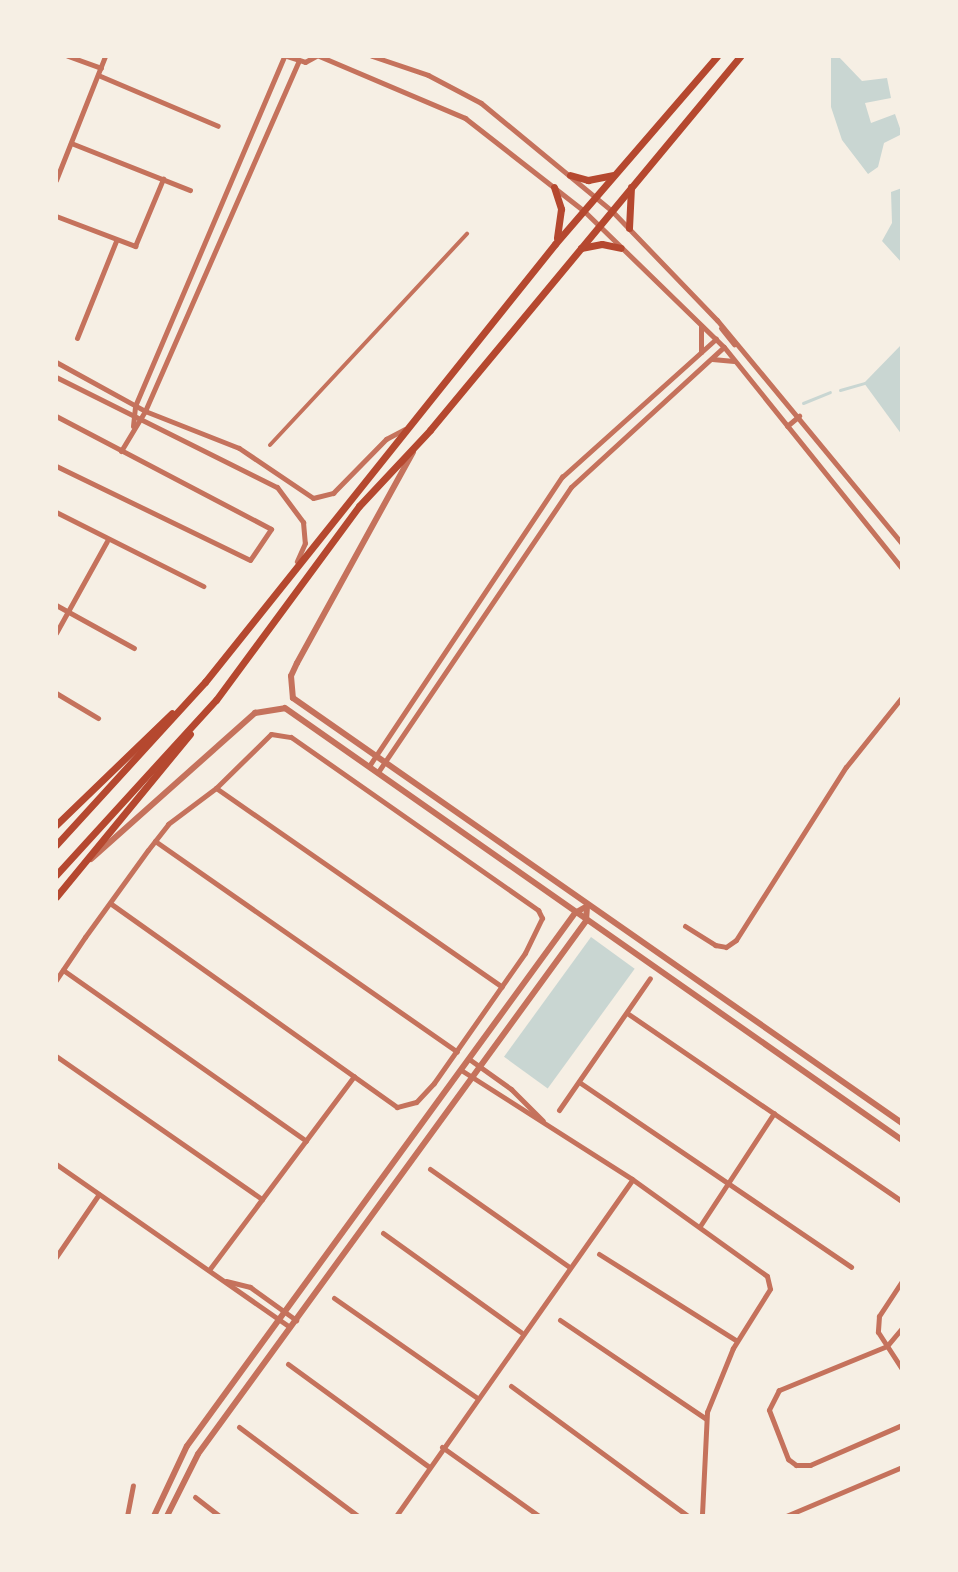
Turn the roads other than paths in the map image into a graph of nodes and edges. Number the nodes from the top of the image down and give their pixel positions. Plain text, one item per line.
1 (68, 56) edge
2 (105, 56) edge
3 (286, 56) edge
4 (318, 56) edge
5 (372, 56) edge
6 (717, 56) edge
7 (740, 56) edge
8 (298, 62) junction
9 (99, 71) junction
10 (218, 126) dead end
11 (71, 143) junction
12 (616, 174) junction
13 (570, 175) junction
14 (163, 179) junction
15 (56, 180) edge
16 (633, 182) junction
17 (554, 187) junction
18 (190, 190) dead end
19 (596, 197) junction
20 (611, 210) junction
21 (584, 211) junction
22 (56, 216) edge
23 (598, 225) junction
24 (629, 228) junction
25 (467, 234) dead end
26 (116, 241) junction
27 (555, 244) junction
28 (621, 248) junction
29 (573, 254) junction
30 (717, 320) junction
31 (701, 324) junction
32 (725, 337) junction
33 (77, 338) dead end
34 (716, 339) junction
35 (724, 347) junction
36 (745, 352) junction
37 (701, 353) junction
38 (712, 359) junction
39 (735, 361) junction
40 (56, 362) edge
41 (56, 377) edge
42 (135, 406) junction
43 (145, 411) junction
44 (56, 416) edge
45 (131, 416) junction
46 (799, 416) junction
47 (139, 421) junction
48 (133, 426) junction
49 (787, 426) junction
50 (407, 429) junction
51 (430, 430) junction
52 (270, 445) dead end
53 (121, 451) junction
54 (56, 466) edge
55 (56, 512) edge
56 (107, 541) junction
57 (902, 544) edge
58 (297, 561) junction
59 (902, 568) edge
60 (203, 586) dead end
61 (56, 605) edge
62 (68, 612) junction
63 (56, 633) edge
64 (134, 648) dead end
65 (205, 682) junction
66 (56, 693) edge
67 (902, 697) edge
68 (216, 700) junction
69 (98, 718) dead end
70 (375, 757) junction
71 (384, 763) junction
72 (369, 766) junction
73 (378, 772) junction
74 (216, 788) junction
75 (56, 825) edge
76 (155, 841) junction
77 (56, 845) edge
78 (85, 864) junction
79 (56, 875) edge
80 (56, 897) edge
81 (110, 903) junction
82 (587, 906) junction
83 (575, 913) junction
84 (586, 921) junction
85 (685, 926) dead end
86 (63, 970) junction
87 (650, 978) dead end
88 (56, 980) edge
89 (502, 987) junction
90 (627, 1013) junction
91 (457, 1052) junction
92 (56, 1056) edge
93 (469, 1059) junction
94 (480, 1067) junction
95 (461, 1070) junction
96 (354, 1076) junction
97 (472, 1078) junction
98 (579, 1082) junction
99 (559, 1110) dead end
100 (774, 1113) junction
101 (544, 1122) junction
102 (902, 1123) edge
103 (902, 1140) edge
104 (306, 1141) junction
105 (56, 1164) edge
106 (430, 1169) dead end
107 (632, 1179) junction
108 (728, 1183) junction
109 (99, 1194) junction
110 (262, 1199) junction
111 (902, 1201) edge
112 (700, 1226) junction
113 (383, 1233) dead end
114 (599, 1254) dead end
115 (56, 1257) edge
116 (568, 1266) junction
117 (851, 1267) dead end
118 (209, 1270) junction
119 (221, 1279) junction
120 (902, 1281) edge
121 (334, 1298) dead end
122 (285, 1312) junction
123 (279, 1319) junction
124 (296, 1320) junction
125 (560, 1320) dead end
126 (290, 1327) junction
127 (902, 1328) edge
128 (521, 1332) junction
129 (737, 1341) junction
130 (887, 1346) junction
131 (288, 1364) dead end
132 (902, 1369) edge
133 (511, 1386) dead end
134 (476, 1397) junction
135 (216, 1406) junction
136 (227, 1414) junction
137 (706, 1419) junction
138 (902, 1425) edge
139 (239, 1427) dead end
140 (442, 1447) junction
141 (429, 1467) junction
142 (902, 1467) edge
143 (133, 1486) dead end
144 (195, 1497) dead end
145 (210, 1513) edge
146 (398, 1515) edge
147 (127, 1516) edge
148 (154, 1516) edge
149 (167, 1516) edge
150 (219, 1516) edge
151 (358, 1516) edge
152 (539, 1516) edge
153 (688, 1516) edge
154 (702, 1516) edge
155 (786, 1516) edge

1 - 9 street
2 - 9 street
3 - 8 street
3 - 42 street
4 - 8 street
4 - 17 street
5 - 13 street
6 - 12 main road
7 - 16 main road
8 - 43 street
9 - 10 street
9 - 11 street
11 - 14 street
11 - 15 street
12 - 13 main road
12 - 19 main road
13 - 19 street
14 - 18 street
14 - 26 street
16 - 20 main road
16 - 24 main road
17 - 21 street
17 - 27 main road
19 - 20 street
19 - 21 main road
20 - 23 main road
20 - 24 street
21 - 23 street
21 - 27 main road
22 - 26 street
23 - 28 street
23 - 29 main road
24 - 30 street
25 - 52 street
26 - 33 street
27 - 50 main road
28 - 29 main road
28 - 31 street
29 - 51 main road
30 - 32 street
30 - 36 street
31 - 34 street
31 - 37 street
32 - 34 street
32 - 35 street
32 - 36 street
34 - 35 street
34 - 37 street
35 - 38 street
35 - 39 street
36 - 46 street
37 - 70 street
38 - 39 street
38 - 71 street
39 - 49 street
40 - 42 street
41 - 45 street
42 - 43 street
42 - 45 street
43 - 47 street
43 - 50 street
44 - 53 street
45 - 47 street
45 - 48 street
46 - 49 street
46 - 57 street
47 - 48 street
47 - 58 street
48 - 53 street
49 - 59 street
50 - 58 main road
51 - 68 main road
51 - 70 street
53 - 54 street
55 - 56 street
56 - 60 street
56 - 62 street
58 - 65 main road
61 - 62 street
62 - 63 street
62 - 64 street
65 - 75 main road
65 - 77 main road
66 - 69 street
67 - 85 street
68 - 78 main road
68 - 79 main road
70 - 71 street
70 - 72 street
71 - 73 street
71 - 82 street
72 - 73 street
72 - 78 street
73 - 83 street
74 - 76 street
74 - 89 street
74 - 89 street
76 - 81 street
76 - 91 street
78 - 80 main road
81 - 86 street
81 - 96 street
82 - 83 street
82 - 84 street
82 - 102 street
83 - 84 street
83 - 93 street
84 - 94 street
84 - 103 street
86 - 88 street
86 - 104 street
87 - 90 street
89 - 91 street
90 - 98 street
90 - 100 street
91 - 96 street
92 - 110 street
93 - 94 street
93 - 95 street
94 - 97 street
94 - 101 street
95 - 97 street
95 - 122 street
96 - 104 street
97 - 101 street
97 - 124 street
98 - 99 street
98 - 108 street
100 - 108 street
100 - 111 street
101 - 107 street
104 - 110 street
105 - 109 street
106 - 116 street
107 - 112 street
107 - 116 street
108 - 112 street
108 - 117 street
109 - 115 street
109 - 118 street
110 - 118 street
112 - 129 street
113 - 128 street
114 - 129 street
116 - 128 street
118 - 119 street
119 - 122 street
119 - 123 street
120 - 130 street
121 - 134 street
122 - 123 street
122 - 124 street
123 - 126 street
123 - 135 street
124 - 126 street
125 - 137 street
126 - 136 street
127 - 130 street
128 - 134 street
129 - 137 street
130 - 132 street
130 - 138 street
131 - 141 street
133 - 153 street
134 - 140 street
135 - 136 street
135 - 148 street
136 - 149 street
137 - 154 street
139 - 151 street
140 - 141 street
140 - 152 street
141 - 146 street
142 - 155 street
143 - 147 street
144 - 145 street
145 - 150 street

